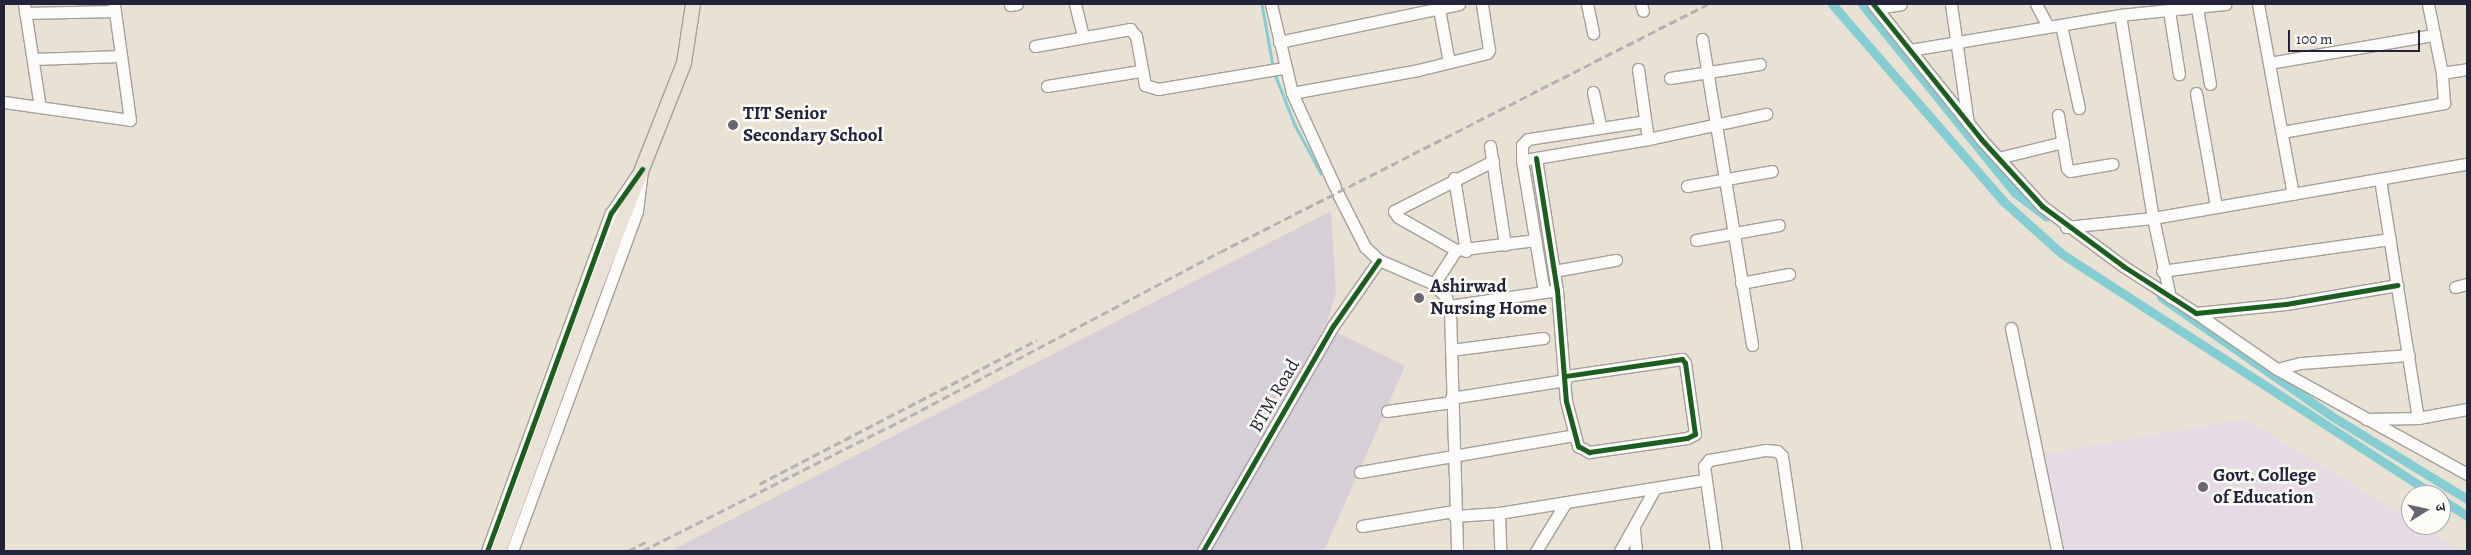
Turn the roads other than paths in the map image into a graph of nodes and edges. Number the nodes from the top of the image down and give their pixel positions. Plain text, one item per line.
1 (693, 4) edge
2 (1076, 4) edge
3 (1274, 4) edge
4 (1459, 4) edge
5 (1482, 4) edge
6 (1587, 4) edge
7 (1901, 4) edge
8 (1951, 4) edge
9 (2036, 4) edge
10 (2225, 4) edge
11 (2258, 4) edge
12 (2428, 4) edge
13 (1438, 6) edge
14 (1875, 6) edge
15 (114, 7) edge
16 (25, 8) edge
17 (67, 8) edge
18 (2197, 8) junction
19 (1397, 10) edge
20 (2169, 11) junction
21 (2120, 15) junction
22 (2061, 25) junction
23 (2048, 27) junction
24 (1593, 33) dead end
25 (2433, 35) junction
26 (1083, 37) junction
27 (1702, 39) dead end
28 (1279, 42) junction
29 (1958, 42) junction
30 (1035, 46) dead end
31 (1910, 50) junction
32 (121, 56) junction
33 (33, 59) junction
34 (1449, 62) junction
35 (2269, 63) junction
36 (1760, 64) dead end
37 (1278, 69) junction
38 (1638, 69) dead end
39 (2467, 69) edge
40 (1140, 71) junction
41 (1707, 72) junction
42 (2442, 73) junction
43 (2179, 74) dead end
44 (1670, 78) dead end
45 (2210, 84) dead end
46 (1046, 86) dead end
47 (1593, 92) dead end
48 (1292, 93) junction
49 (2196, 93) dead end
50 (4, 102) edge
51 (40, 107) junction
52 (2079, 108) dead end
53 (1766, 114) dead end
54 (2058, 115) dead end
55 (1645, 121) junction
56 (1716, 124) junction
57 (1968, 124) junction
58 (1600, 126) junction
59 (2282, 132) junction
60 (1648, 139) junction
61 (2063, 142) junction
62 (1490, 146) dead end
63 (1536, 158) junction
64 (1998, 158) junction
65 (1522, 160) junction
66 (1493, 161) junction
67 (2112, 164) dead end
68 (2467, 164) edge
69 (642, 169) junction
70 (1772, 172) dead end
71 (1454, 178) junction
72 (2380, 179) junction
73 (1725, 180) junction
74 (1687, 186) dead end
75 (2293, 194) junction
76 (2216, 207) junction
77 (2153, 218) junction
78 (1779, 225) dead end
79 (2066, 227) junction
80 (1733, 233) junction
81 (2390, 239) junction
82 (1535, 240) junction
83 (1696, 240) dead end
84 (1505, 245) junction
85 (1461, 251) junction
86 (1379, 260) junction
87 (1616, 260) dead end
88 (2162, 270) junction
89 (1554, 271) junction
90 (1789, 274) dead end
91 (1741, 283) junction
92 (1434, 284) junction
93 (2467, 284) edge
94 (2397, 286) junction
95 (2455, 287) dead end
96 (1557, 290) junction
97 (1544, 292) junction
98 (2170, 297) junction
99 (1449, 306) junction
100 (2196, 313) junction
101 (2011, 328) dead end
102 (1543, 338) dead end
103 (1752, 346) dead end
104 (1451, 350) junction
105 (2409, 355) junction
106 (2277, 369) junction
107 (1566, 378) junction
108 (1451, 400) junction
109 (2467, 409) edge
110 (1387, 411) dead end
111 (2418, 418) junction
112 (2364, 419) junction
113 (1574, 435) junction
114 (1452, 457) junction
115 (1360, 472) dead end
116 (2467, 474) edge
117 (1703, 480) junction
118 (1655, 488) junction
119 (1566, 502) junction
120 (1499, 513) junction
121 (1454, 514) junction
122 (1362, 526) dead end
123 (1634, 529) junction
124 (487, 551) edge
125 (499, 551) edge
126 (512, 551) edge
127 (1203, 551) edge
128 (1457, 551) edge
129 (1500, 551) edge
130 (1536, 551) edge
131 (1620, 551) edge
132 (1636, 551) edge
133 (1716, 551) edge
134 (1796, 551) edge
135 (2057, 551) edge

1 - 69 main road
2 - 26 street
3 - 28 street
4 - 13 street
5 - 34 street
6 - 24 street
7 - 14 street
8 - 29 street
9 - 23 street
10 - 18 street
11 - 35 street
12 - 25 street
13 - 19 street
13 - 34 street
14 - 31 street
15 - 17 street
15 - 32 street
16 - 17 street
16 - 33 street
18 - 20 street
18 - 45 street
19 - 28 street
20 - 21 street
20 - 43 street
21 - 22 street
21 - 77 street
22 - 23 street
22 - 52 street
23 - 29 street
25 - 35 street
25 - 42 street
26 - 30 street
26 - 40 street
27 - 41 street
28 - 37 street
29 - 31 street
29 - 57 street
31 - 57 street
32 - 33 street
32 - 51 street
33 - 51 street
34 - 48 street
35 - 59 street
36 - 41 street
37 - 40 street
37 - 48 street
38 - 55 street
39 - 42 street
40 - 46 street
41 - 44 street
41 - 56 street
42 - 59 street
47 - 58 street
48 - 86 street
49 - 76 street
50 - 51 street
53 - 56 street
54 - 61 street
55 - 58 street
55 - 60 street
56 - 60 street
56 - 73 street
57 - 64 street
58 - 65 street
59 - 75 street
60 - 63 street
61 - 64 street
61 - 67 street
62 - 66 street
63 - 65 street
63 - 89 street
64 - 79 street
65 - 82 street
66 - 71 street
66 - 84 street
68 - 72 street
69 - 124 street
69 - 125 main road
69 - 126 street
70 - 73 street
71 - 85 street
71 - 85 street
72 - 75 street
72 - 81 street
73 - 74 street
73 - 80 street
75 - 76 street
76 - 77 street
77 - 79 street
77 - 88 street
78 - 80 street
79 - 98 street
80 - 83 street
80 - 91 street
81 - 88 street
81 - 94 street
82 - 84 street
82 - 97 street
84 - 85 street
85 - 92 street
86 - 92 street
86 - 127 street, BTM Road
87 - 89 street
88 - 98 street
89 - 96 street
90 - 91 street
91 - 103 street
92 - 99 street
93 - 95 street
94 - 100 street
94 - 105 street
96 - 97 street
96 - 107 street
97 - 99 street
98 - 100 street
99 - 104 street
100 - 106 street
101 - 135 street
102 - 104 street
104 - 108 street
105 - 106 street
105 - 111 street
106 - 112 street
107 - 108 street
107 - 113 street
107 - 113 street
108 - 110 street
108 - 114 street
109 - 111 street
111 - 112 street
112 - 116 street
113 - 114 street
114 - 115 street
114 - 121 street
117 - 118 street
117 - 133 street
117 - 134 street
118 - 119 street
118 - 123 street
119 - 120 street
119 - 130 street
120 - 121 street
120 - 129 street
121 - 122 street
121 - 128 street
123 - 131 street
123 - 132 street

